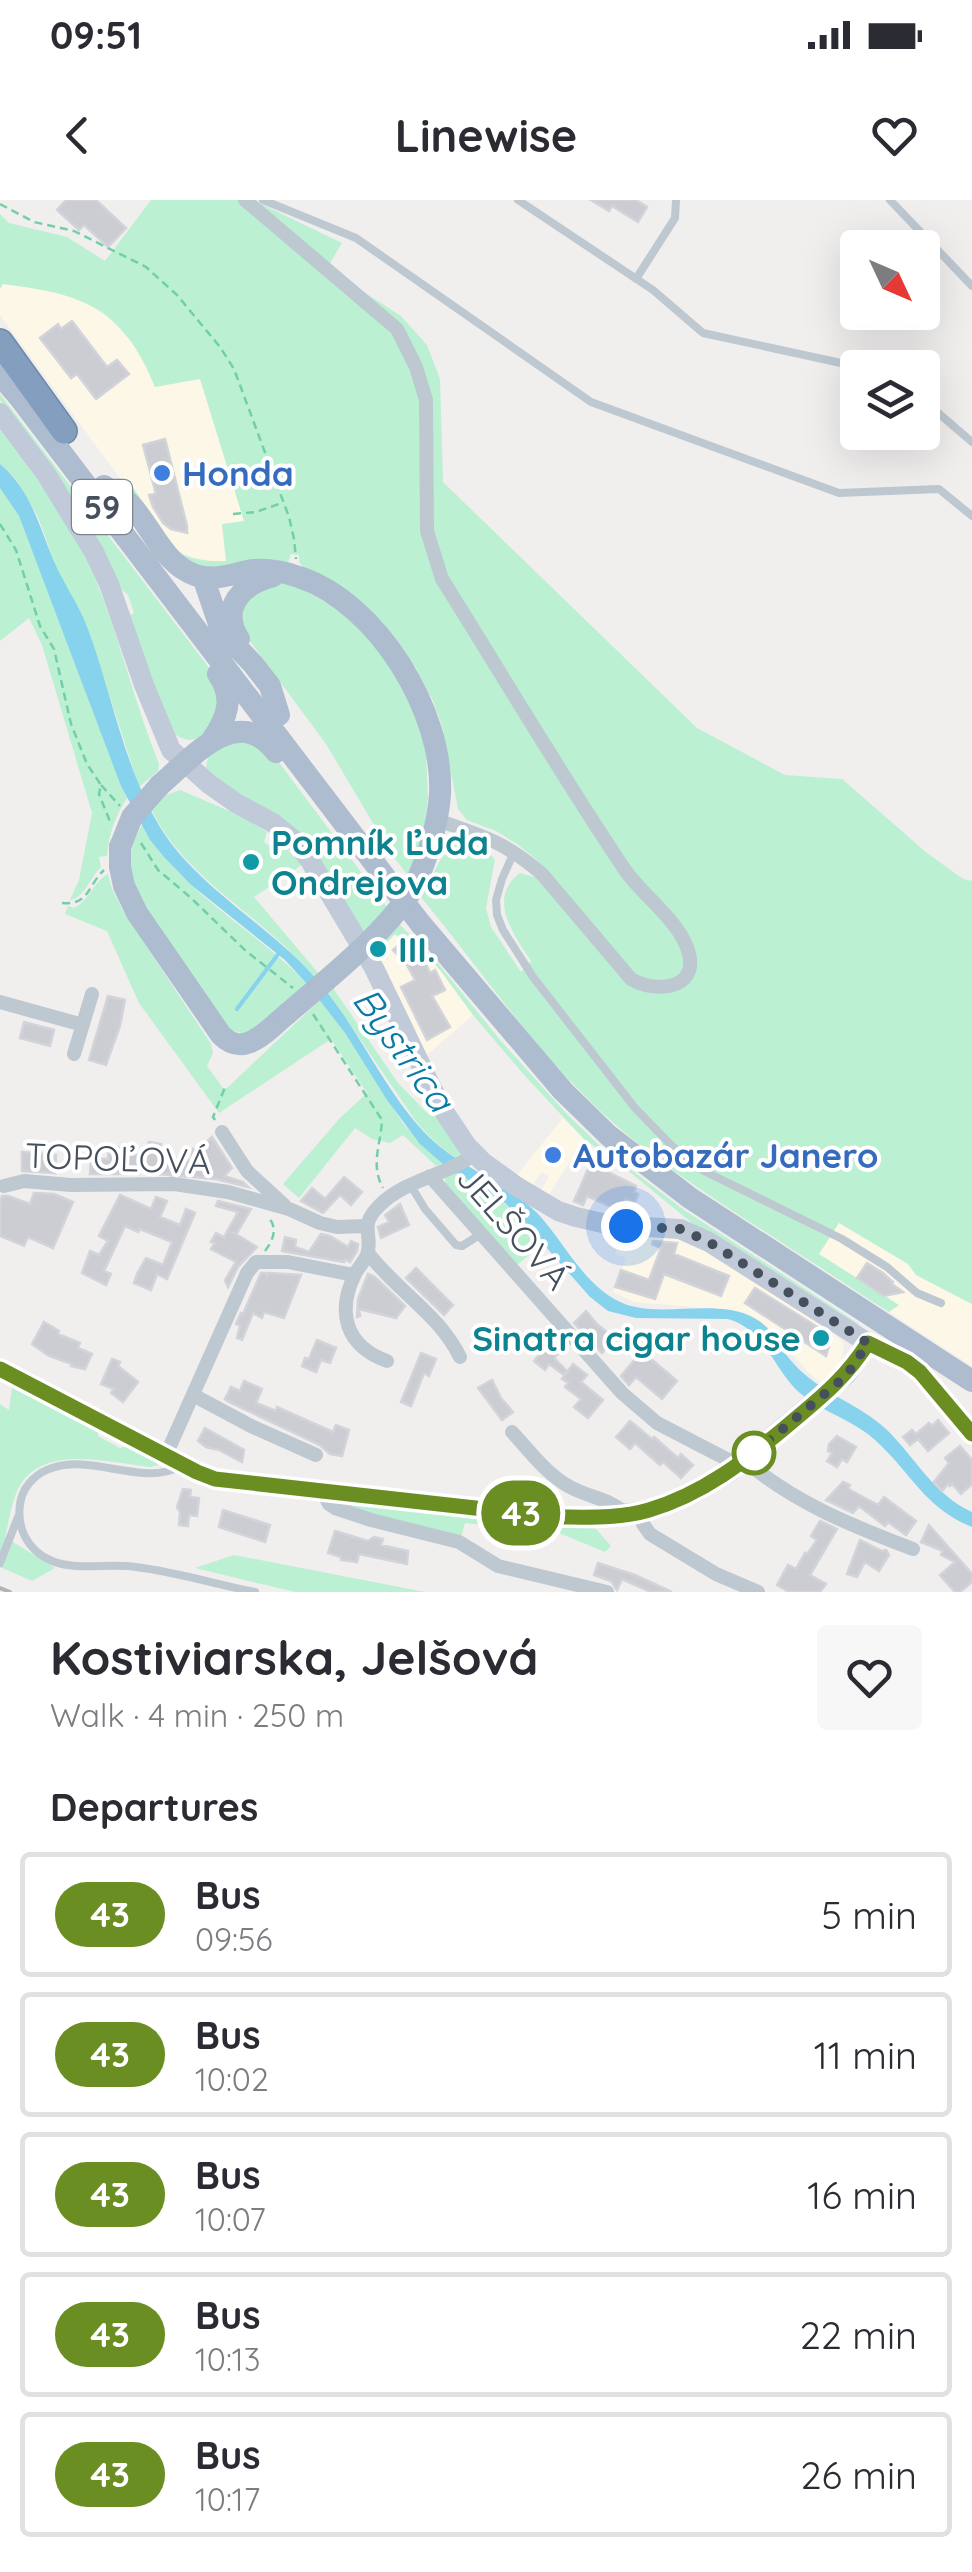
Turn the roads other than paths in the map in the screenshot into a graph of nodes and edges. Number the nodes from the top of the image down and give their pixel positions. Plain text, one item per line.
1 (245, 200) edge
2 (263, 200) edge
3 (518, 200) edge
4 (676, 200) edge
5 (890, 200) edge
6 (636, 279) junction
7 (972, 286) edge
8 (1, 343) edge
9 (840, 363) edge
10 (0, 376) edge
11 (0, 412) edge
12 (940, 414) edge
13 (64, 431) joint
14 (972, 442) edge
15 (104, 486) junction
16 (972, 516) edge
17 (288, 574) junction
18 (203, 577) junction
19 (202, 640) junction
20 (253, 664) junction
21 (279, 715) junction
22 (211, 742) junction
23 (184, 764) junction
24 (310, 780) junction
25 (438, 820) junction
26 (514, 852) junction
27 (475, 988) junction
28 (92, 994) dead end
29 (0, 1002) edge
30 (82, 1025) junction
31 (74, 1054) dead end
32 (222, 1132) dead end
33 (471, 1157) junction
34 (436, 1173) junction
35 (4, 1186) dead end
36 (411, 1186) junction
37 (288, 1209) junction
38 (366, 1226) junction
39 (481, 1234) junction
40 (368, 1253) junction
41 (354, 1276) junction
42 (942, 1303) dead end
43 (868, 1343) junction
44 (460, 1357) dead end
45 (388, 1361) dead end
46 (4, 1375) edge
47 (972, 1381) edge
48 (196, 1391) junction
49 (512, 1432) dead end
50 (972, 1434) edge
51 (316, 1455) dead end
52 (175, 1460) junction
53 (742, 1463) junction
54 (322, 1491) junction
55 (632, 1513) junction
56 (18, 1516) junction
57 (914, 1549) dead end
58 (0, 1564) edge
59 (255, 1592) edge
60 (607, 1592) edge
61 (758, 1592) edge

1 - 26 street
2 - 16 lane
3 - 6 lane
4 - 6 lane
5 - 7 lane
6 - 9 lane
8 - 13 highway
10 - 19 main road, 59
11 - 23 street
12 - 14 lane
13 - 15 main road, 59
15 - 18 main road
15 - 21 main road, 59
17 - 18 main road
17 - 20 main road
17 - 25 main road
18 - 20 main road
19 - 22 main road
19 - 24 main road, 59
20 - 21 main road
21 - 27 main road, 59
22 - 23 main road
22 - 24 main road
23 - 25 main road, bridge
23 - 33 street
24 - 27 main road, 59
25 - 26 street
26 - 42 lane
27 - 47 main road, 59
28 - 30 street
29 - 30 street
30 - 31 street
32 - 37 street, TOPOĽOVÁ
33 - 34 street
33 - 43 street
34 - 36 street
34 - 39 street, JELŠOVÁ
35 - 37 street, TOPOĽOVÁ
36 - 38 street
36 - 39 lane
37 - 38 street, TOPOĽOVÁ
38 - 40 street
39 - 53 street, JELŠOVÁ
40 - 41 street
40 - 44 street
41 - 45 street
41 - 48 street
43 - 50 street
43 - 53 street
46 - 52 street
48 - 51 street
48 - 52 street
49 - 55 street
52 - 54 street
52 - 56 lane
53 - 55 street
53 - 57 street, JELŠOVÁ
54 - 55 street
54 - 60 street
55 - 61 street
56 - 58 lane
56 - 59 lane

